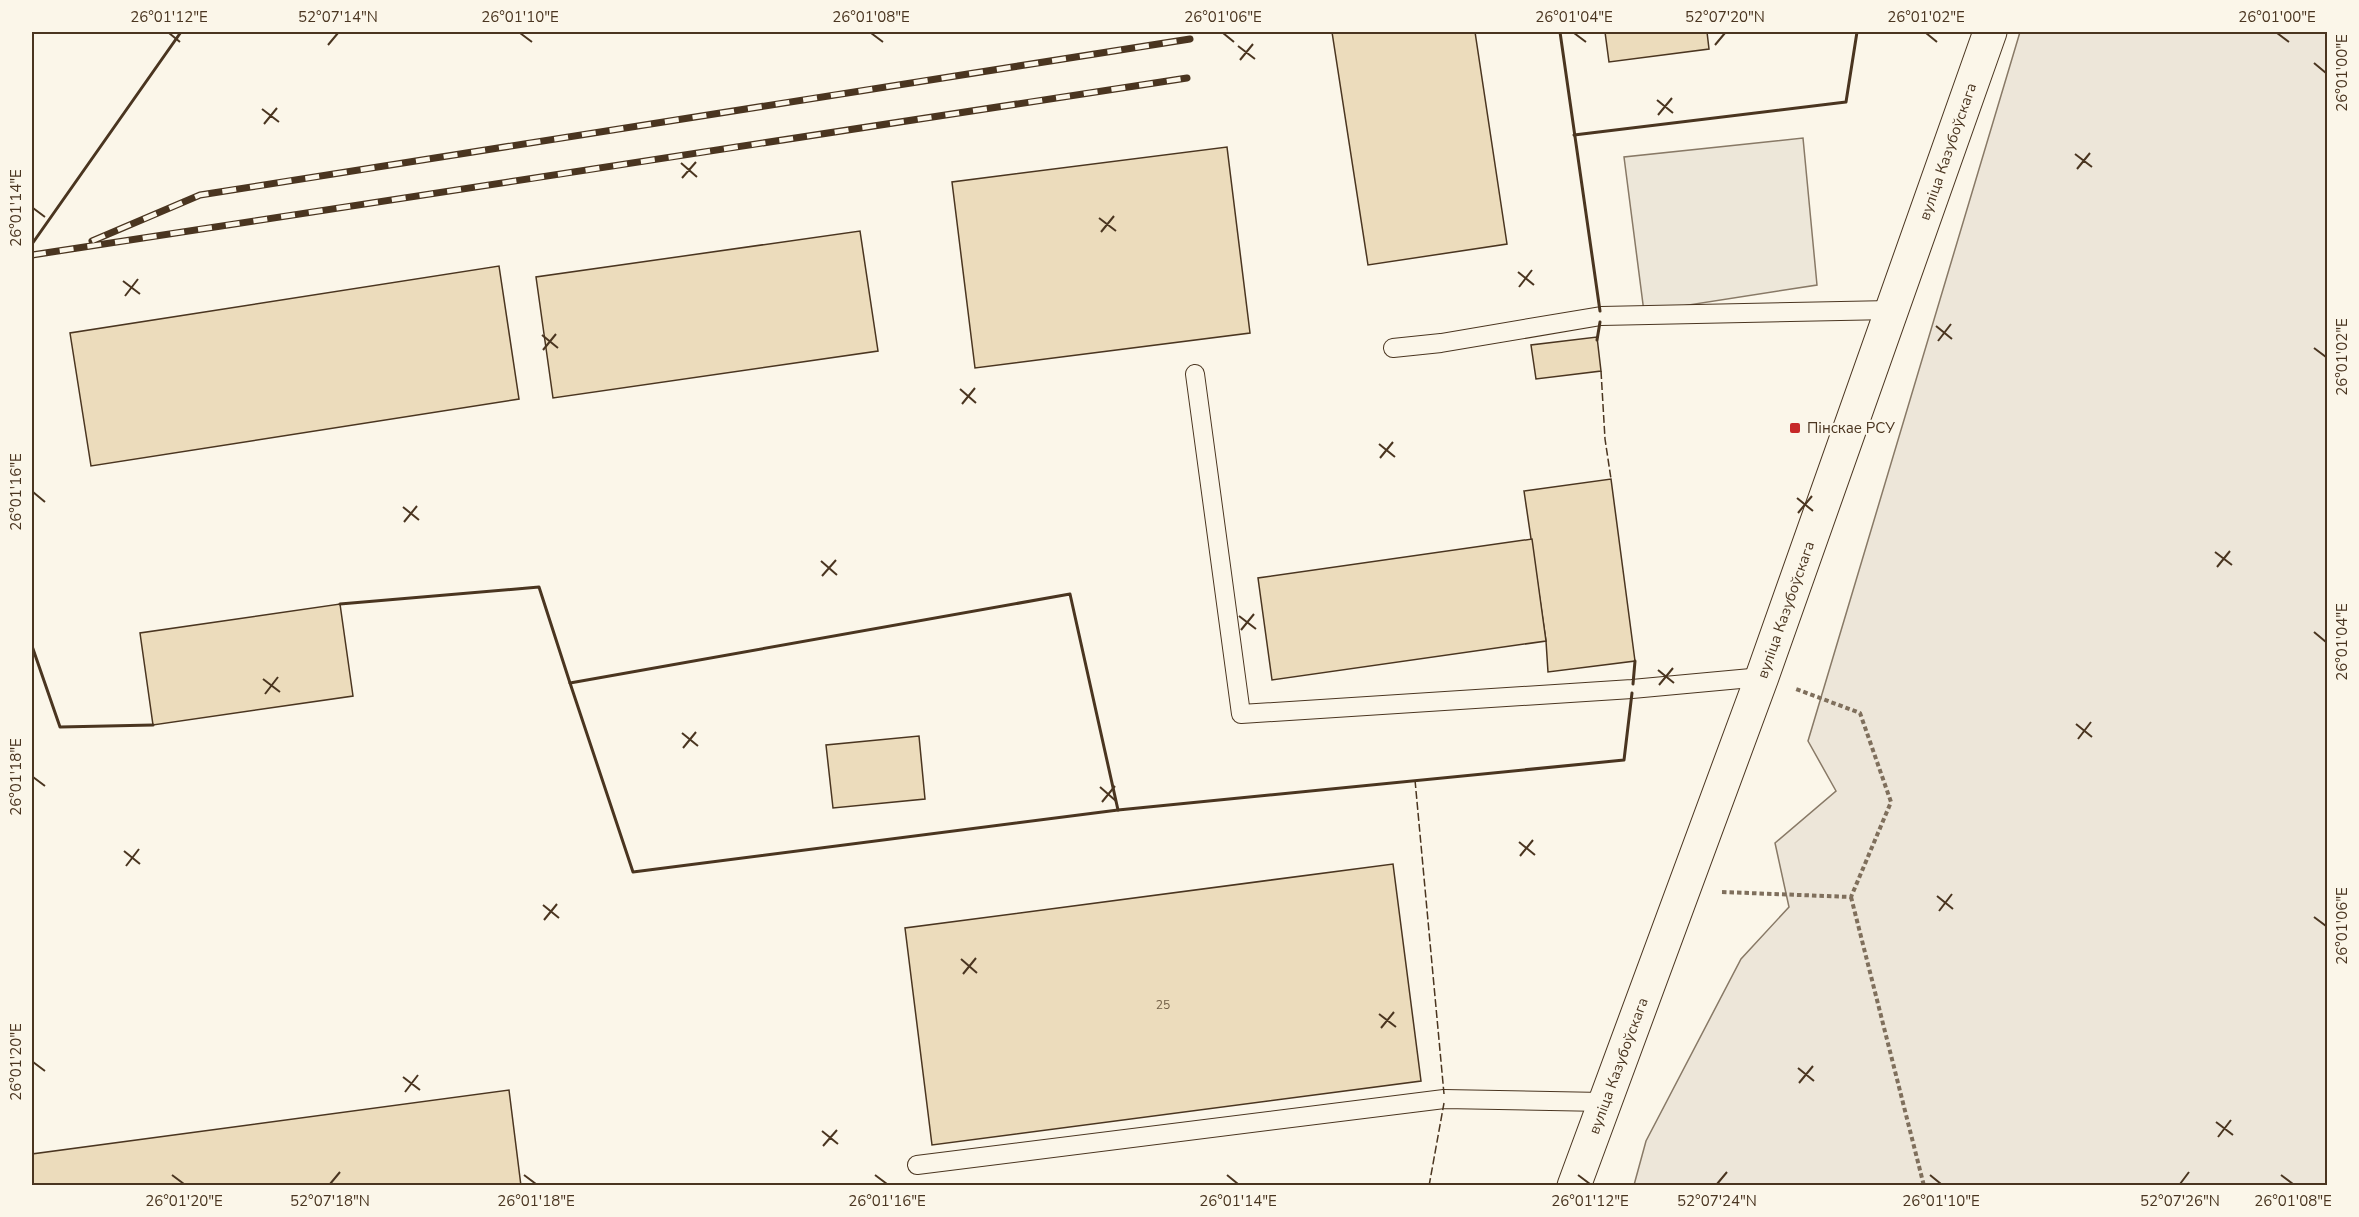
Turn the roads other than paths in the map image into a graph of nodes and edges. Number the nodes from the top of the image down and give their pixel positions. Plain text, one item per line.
1 (1990, 32) edge
2 (1891, 310) junction
3 (1393, 348) dead end
4 (1195, 374) dead end
5 (1762, 677) junction
6 (1603, 1102) junction
7 (918, 1165) dead end
8 (1574, 1185) edge

1 - 2 street, вуліца Казубоўскага
2 - 3 lane
2 - 5 street, вуліца Казубоўскага
4 - 5 lane
5 - 6 street, вуліца Казубоўскага
6 - 7 lane
6 - 8 street, вуліца Казубоўскага

